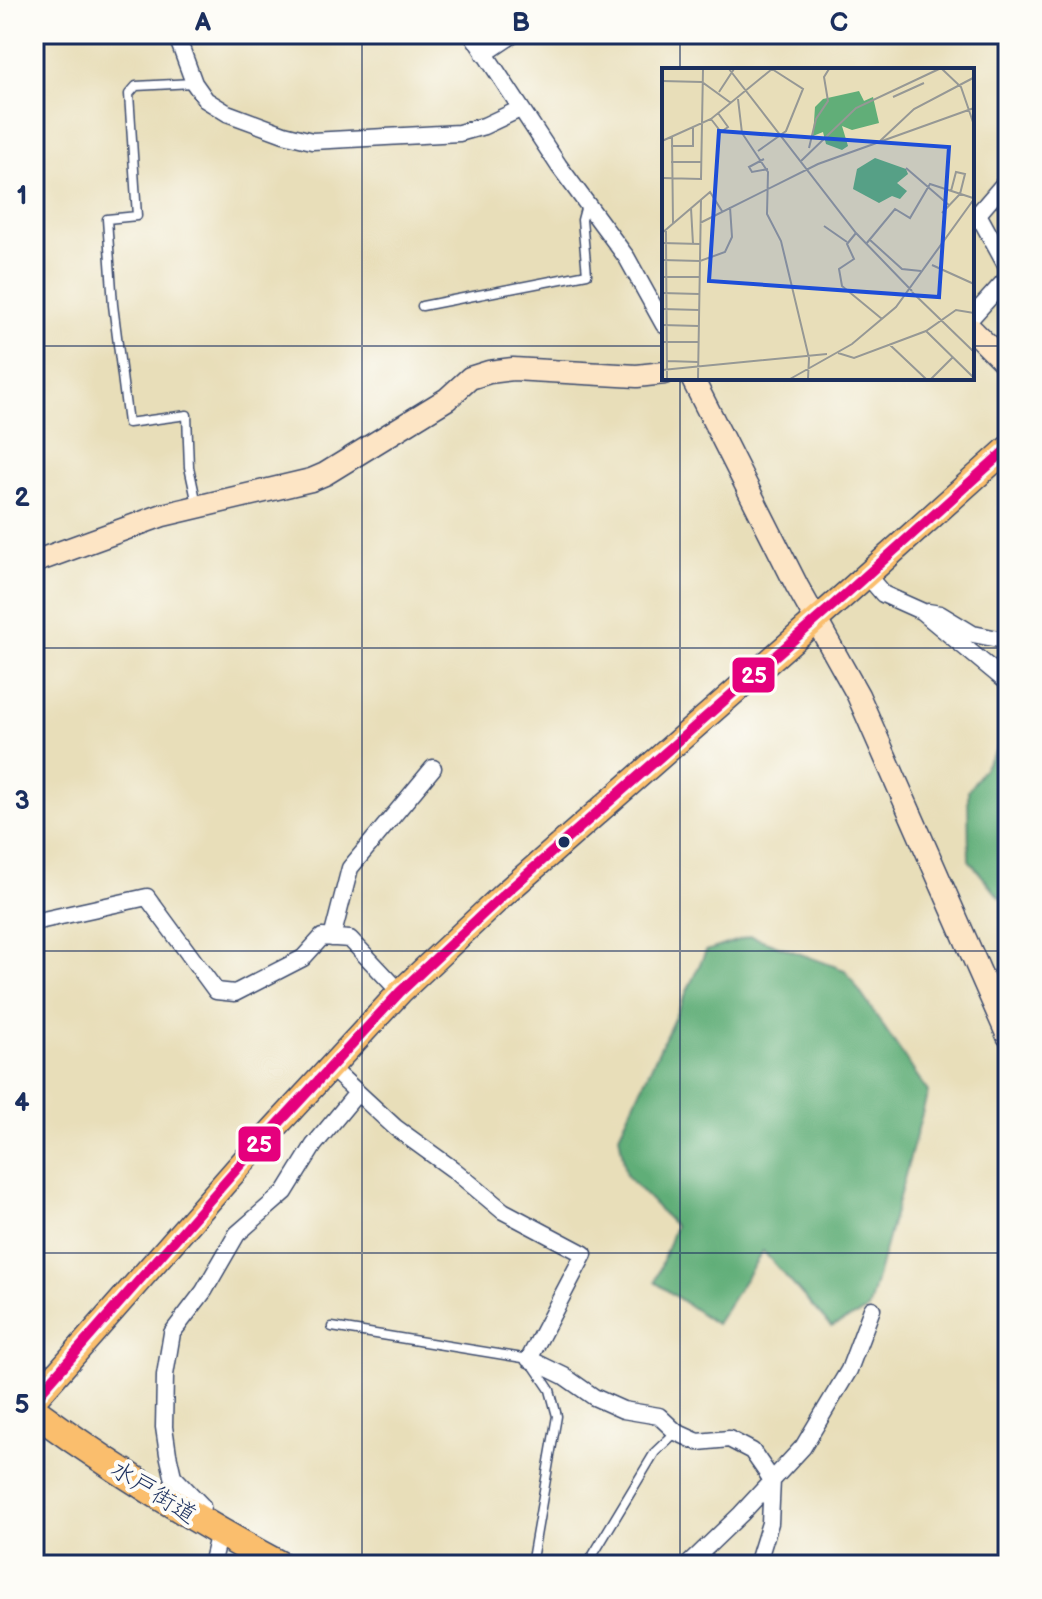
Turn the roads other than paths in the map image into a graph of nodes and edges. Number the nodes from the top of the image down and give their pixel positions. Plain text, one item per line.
1 (176, 34) edge
2 (472, 34) edge
3 (514, 34) edge
4 (484, 54) junction
5 (194, 83) junction
6 (520, 109) junction
7 (1008, 179) edge
8 (586, 205) junction
9 (975, 218) edge
10 (1008, 269) edge
11 (1008, 277) edge
12 (422, 306) dead end
13 (974, 315) edge
14 (662, 321) edge
15 (974, 332) edge
16 (1008, 366) edge
17 (662, 373) edge
18 (693, 380) edge
19 (1008, 448) edge
20 (198, 508) junction
21 (34, 562) edge
22 (867, 575) junction
23 (921, 611) junction
24 (816, 620) junction
25 (1008, 641) edge
26 (1008, 683) edge
27 (433, 768) dead end
28 (34, 922) edge
29 (332, 938) junction
30 (400, 992) junction
31 (1008, 1036) edge
32 (330, 1067) junction
33 (357, 1093) junction
34 (872, 1309) dead end
35 (332, 1327) dead end
36 (529, 1359) junction
37 (34, 1400) edge
38 (34, 1411) edge
39 (676, 1432) junction
40 (772, 1480) junction
41 (209, 1526) junction
42 (211, 1565) edge
43 (279, 1565) edge
44 (531, 1565) edge
45 (587, 1565) edge
46 (688, 1565) edge
47 (757, 1565) edge

1 - 5 street
2 - 4 street
3 - 4 street
4 - 6 street
5 - 6 street
5 - 20 lane
6 - 8 street
7 - 9 street
8 - 12 lane
8 - 14 street
9 - 10 street
11 - 13 street
15 - 16 street
17 - 20 street
18 - 24 street
19 - 22 main road
20 - 21 street
22 - 23 street
22 - 24 main road
23 - 25 street
23 - 26 street
24 - 30 main road
24 - 31 street
27 - 29 street
28 - 29 street
29 - 30 street
30 - 32 main road
32 - 33 street
32 - 37 main road
33 - 36 street
33 - 41 street
34 - 40 street
35 - 36 lane
36 - 39 street
36 - 44 lane
38 - 41 highway, 水戸街道
39 - 40 street
39 - 45 lane
40 - 46 street
40 - 47 street
41 - 42 street
41 - 43 highway, 水戸街道

